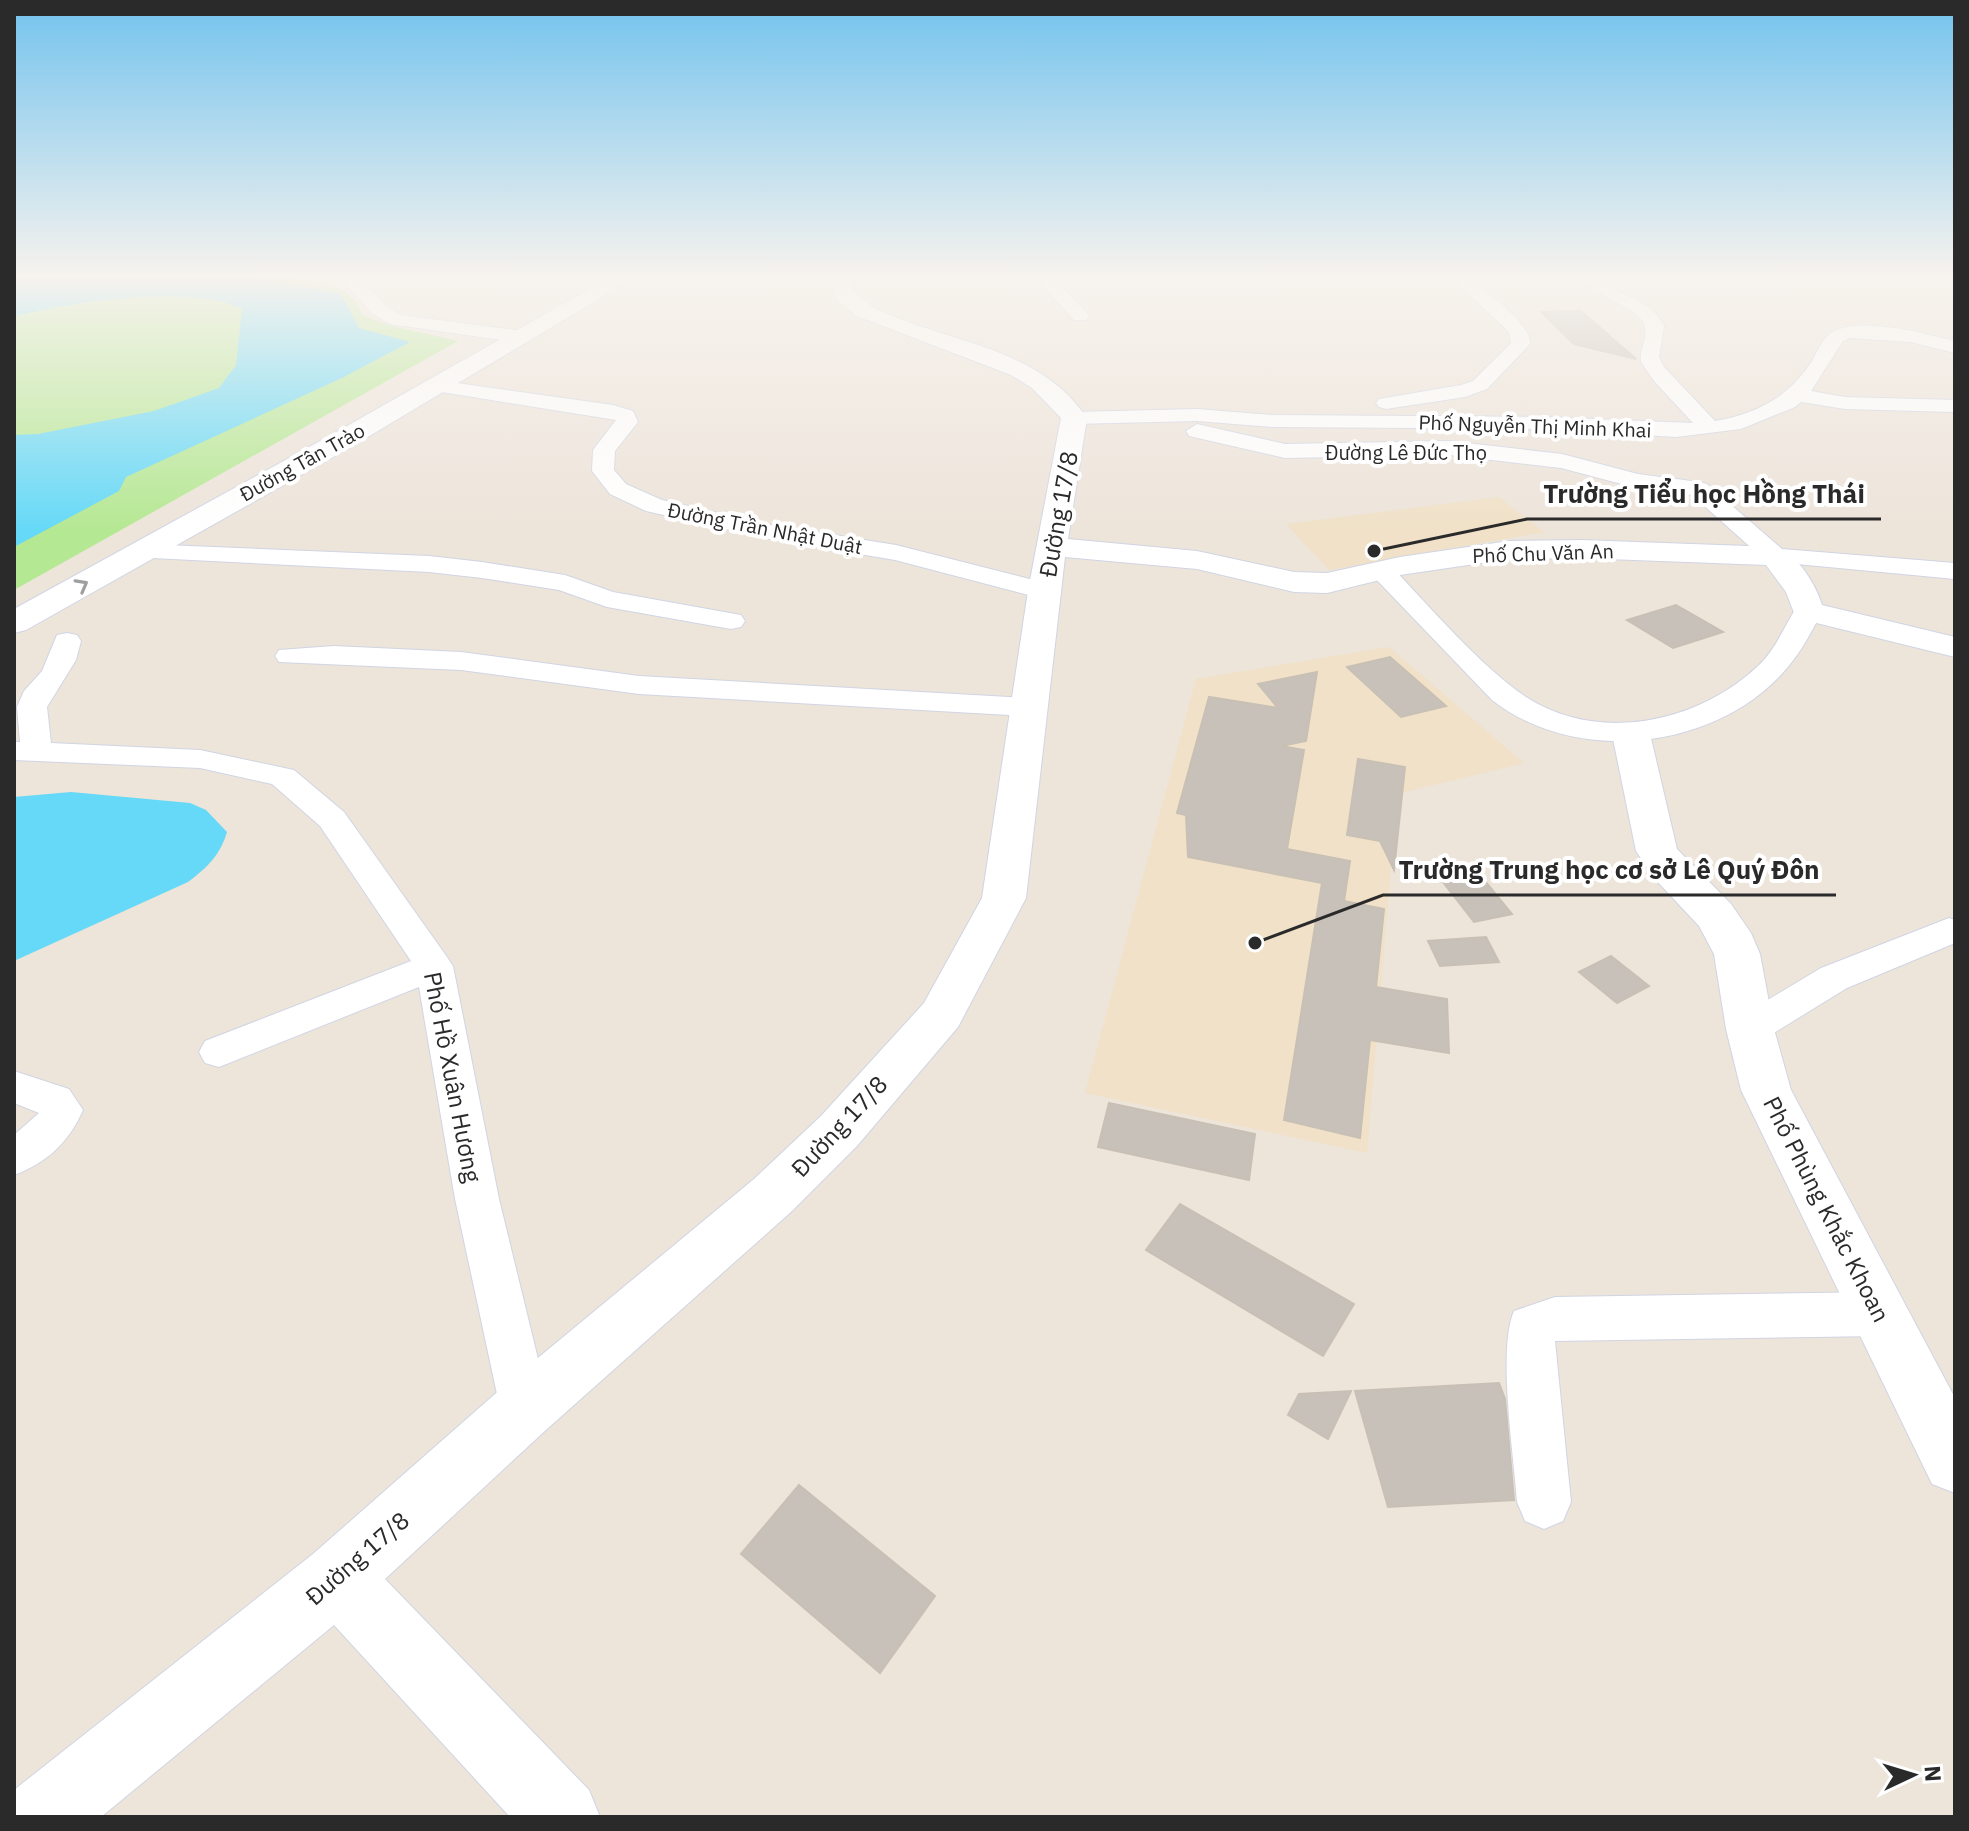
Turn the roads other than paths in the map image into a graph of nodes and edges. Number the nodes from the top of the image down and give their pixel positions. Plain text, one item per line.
1 (435, 360) edge
2 (481, 360) edge
3 (993, 360) edge
4 (1504, 360) edge
5 (1650, 360) edge
6 (1824, 360) edge
7 (436, 386) junction
8 (1798, 395) junction
9 (1955, 406) edge
10 (1197, 415) junction
11 (1157, 416) junction
12 (1074, 418) junction
13 (1710, 428) junction
14 (152, 517) dead end
15 (1052, 547) junction
16 (142, 552) junction
17 (1775, 556) junction
18 (1381, 570) junction
19 (1955, 571) edge
20 (1044, 591) junction
21 (1808, 611) junction
22 (731, 621) dead end
23 (14, 623) edge
24 (67, 641) dead end
25 (1955, 647) edge
26 (289, 656) dead end
27 (1029, 707) junction
28 (1631, 734) junction
29 (25, 751) edge
30 (1949, 931) dead end
31 (434, 966) junction
32 (1750, 1029) junction
33 (219, 1052) dead end
34 (14, 1087) edge
35 (14, 1157) edge
36 (1881, 1314) junction
37 (525, 1408) junction
38 (1950, 1437) edge
39 (1544, 1502) dead end
40 (337, 1578) junction
41 (41, 1817) edge
42 (562, 1817) edge

1 - 14 street, Đường Tân Trào
2 - 7 street, Đường Tân Trào
3 - 12 street, Đường 17/8
4 - 10 street
5 - 13 street
6 - 8 street, Phố Nguyễn Thị Minh Khai
7 - 16 street, Đường Tân Trào
7 - 20 street, Đường Trần Nhật Duật
8 - 9 street
8 - 13 street, Phố Nguyễn Thị Minh Khai
10 - 11 street, Phố Nguyễn Thị Minh Khai
10 - 13 street, Phố Nguyễn Thị Minh Khai
11 - 12 street, Phố Nguyễn Thị Minh Khai
11 - 17 street, Đường Lê Đức Thọ
12 - 15 street, Đường 17/8
15 - 18 street, Phố Chu Văn An
15 - 20 street, Đường 17/8
16 - 22 street
23 -> 16 street, Đường Tân Trào
17 - 18 street, Phố Chu Văn An
17 - 19 street
17 - 21 street
18 - 28 street
20 - 27 street, Đường 17/8
21 - 25 street
21 - 28 street
24 - 29 street
26 - 27 street
27 - 37 street, Đường 17/8
28 - 32 street, Phố Phùng Khắc Khoan
29 - 31 street, Phố Hồ Xuân Hương
30 - 32 street
31 - 33 street
31 - 37 street, Phố Hồ Xuân Hương
32 - 36 street, Phố Phùng Khắc Khoan
34 - 35 street
36 - 38 street, Phố Phùng Khắc Khoan
36 - 39 street
37 - 40 street, Đường 17/8
40 - 41 street, Đường 17/8
40 - 42 street

